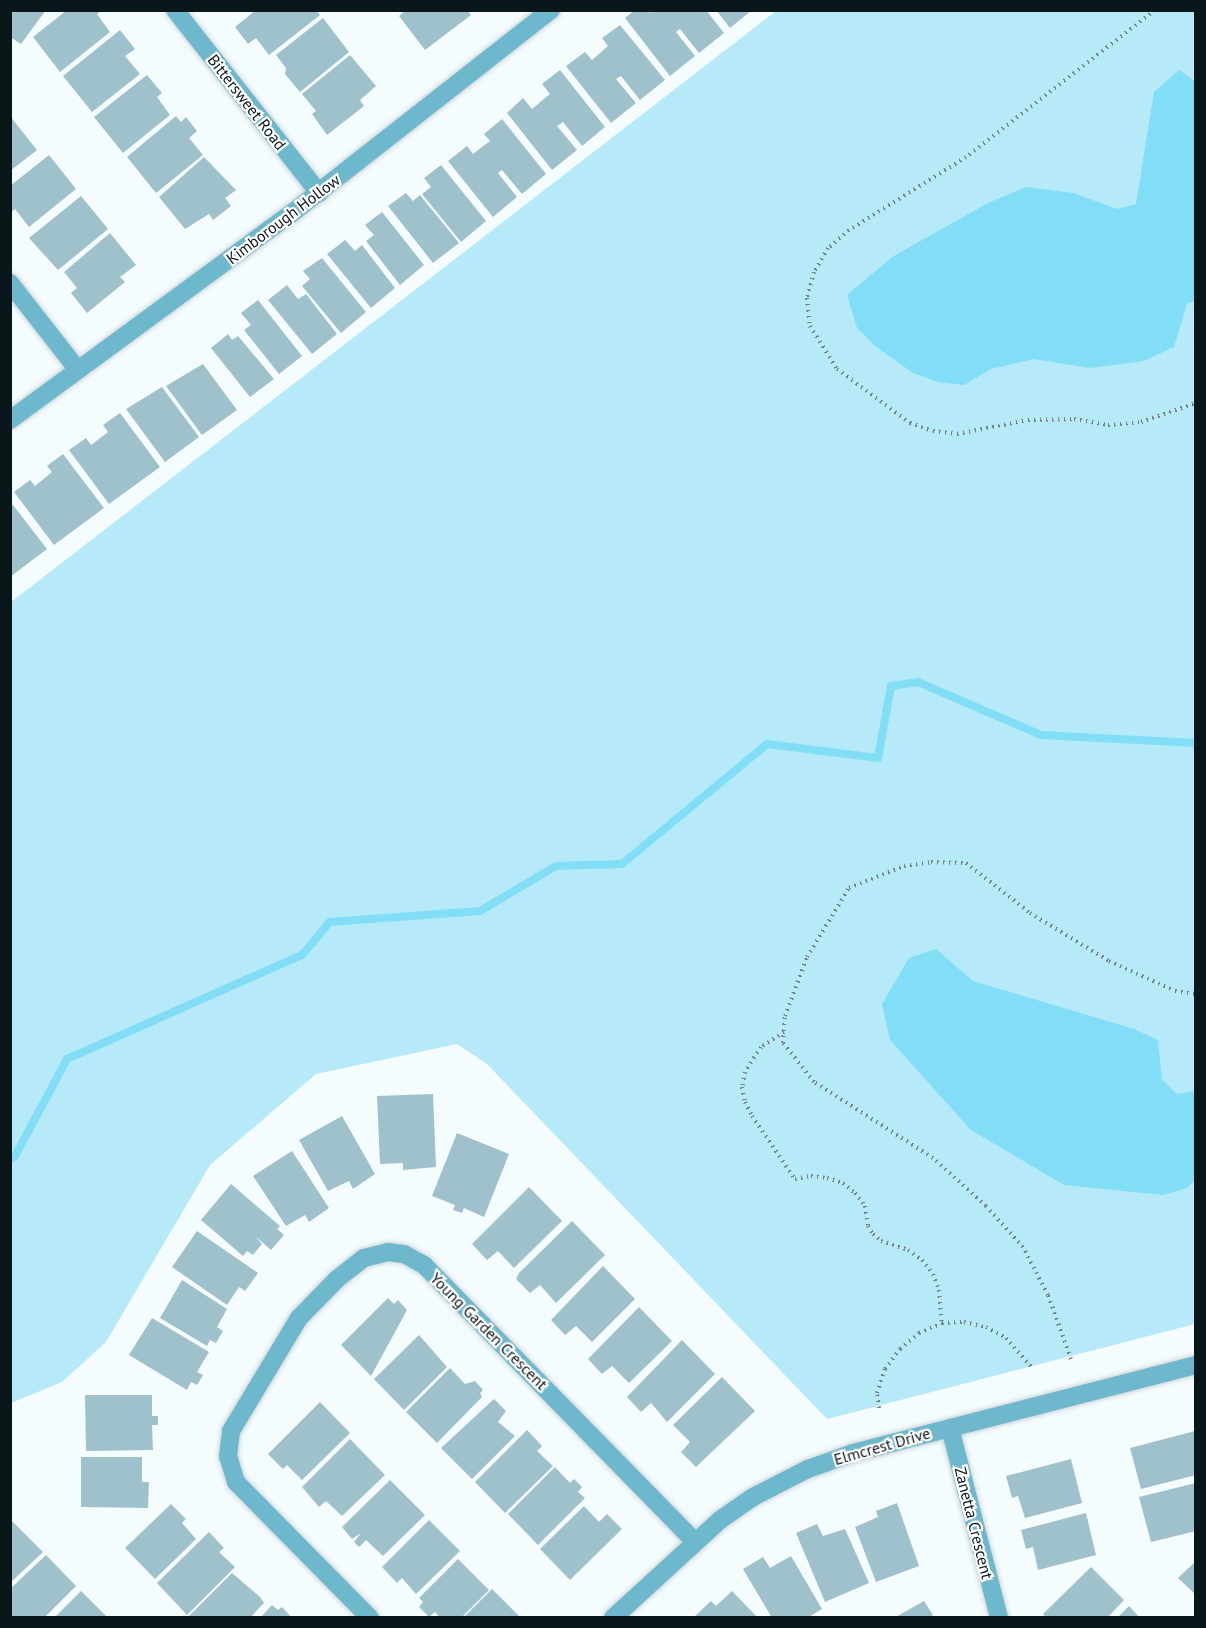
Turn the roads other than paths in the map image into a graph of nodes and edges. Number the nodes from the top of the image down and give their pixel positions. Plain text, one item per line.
1 (175, 10) edge
2 (544, 13) edge
3 (319, 193) junction
4 (10, 283) edge
5 (78, 370) junction
6 (10, 420) edge
7 (1196, 1365) edge
8 (950, 1428) junction
9 (695, 1542) junction
10 (370, 1617) edge
11 (613, 1617) edge
12 (999, 1617) edge

1 - 3 street, Bittersweet Road
2 - 3 street, Kimborough Hollow
3 - 5 street, Kimborough Hollow
4 - 5 street
5 - 6 street, Kimborough Hollow
7 - 8 street, Elmcrest Drive
8 - 9 street, Elmcrest Drive
8 - 12 street, Zanetta Crescent
9 - 10 street, Young Garden Crescent
9 - 11 street, Elmcrest Drive

